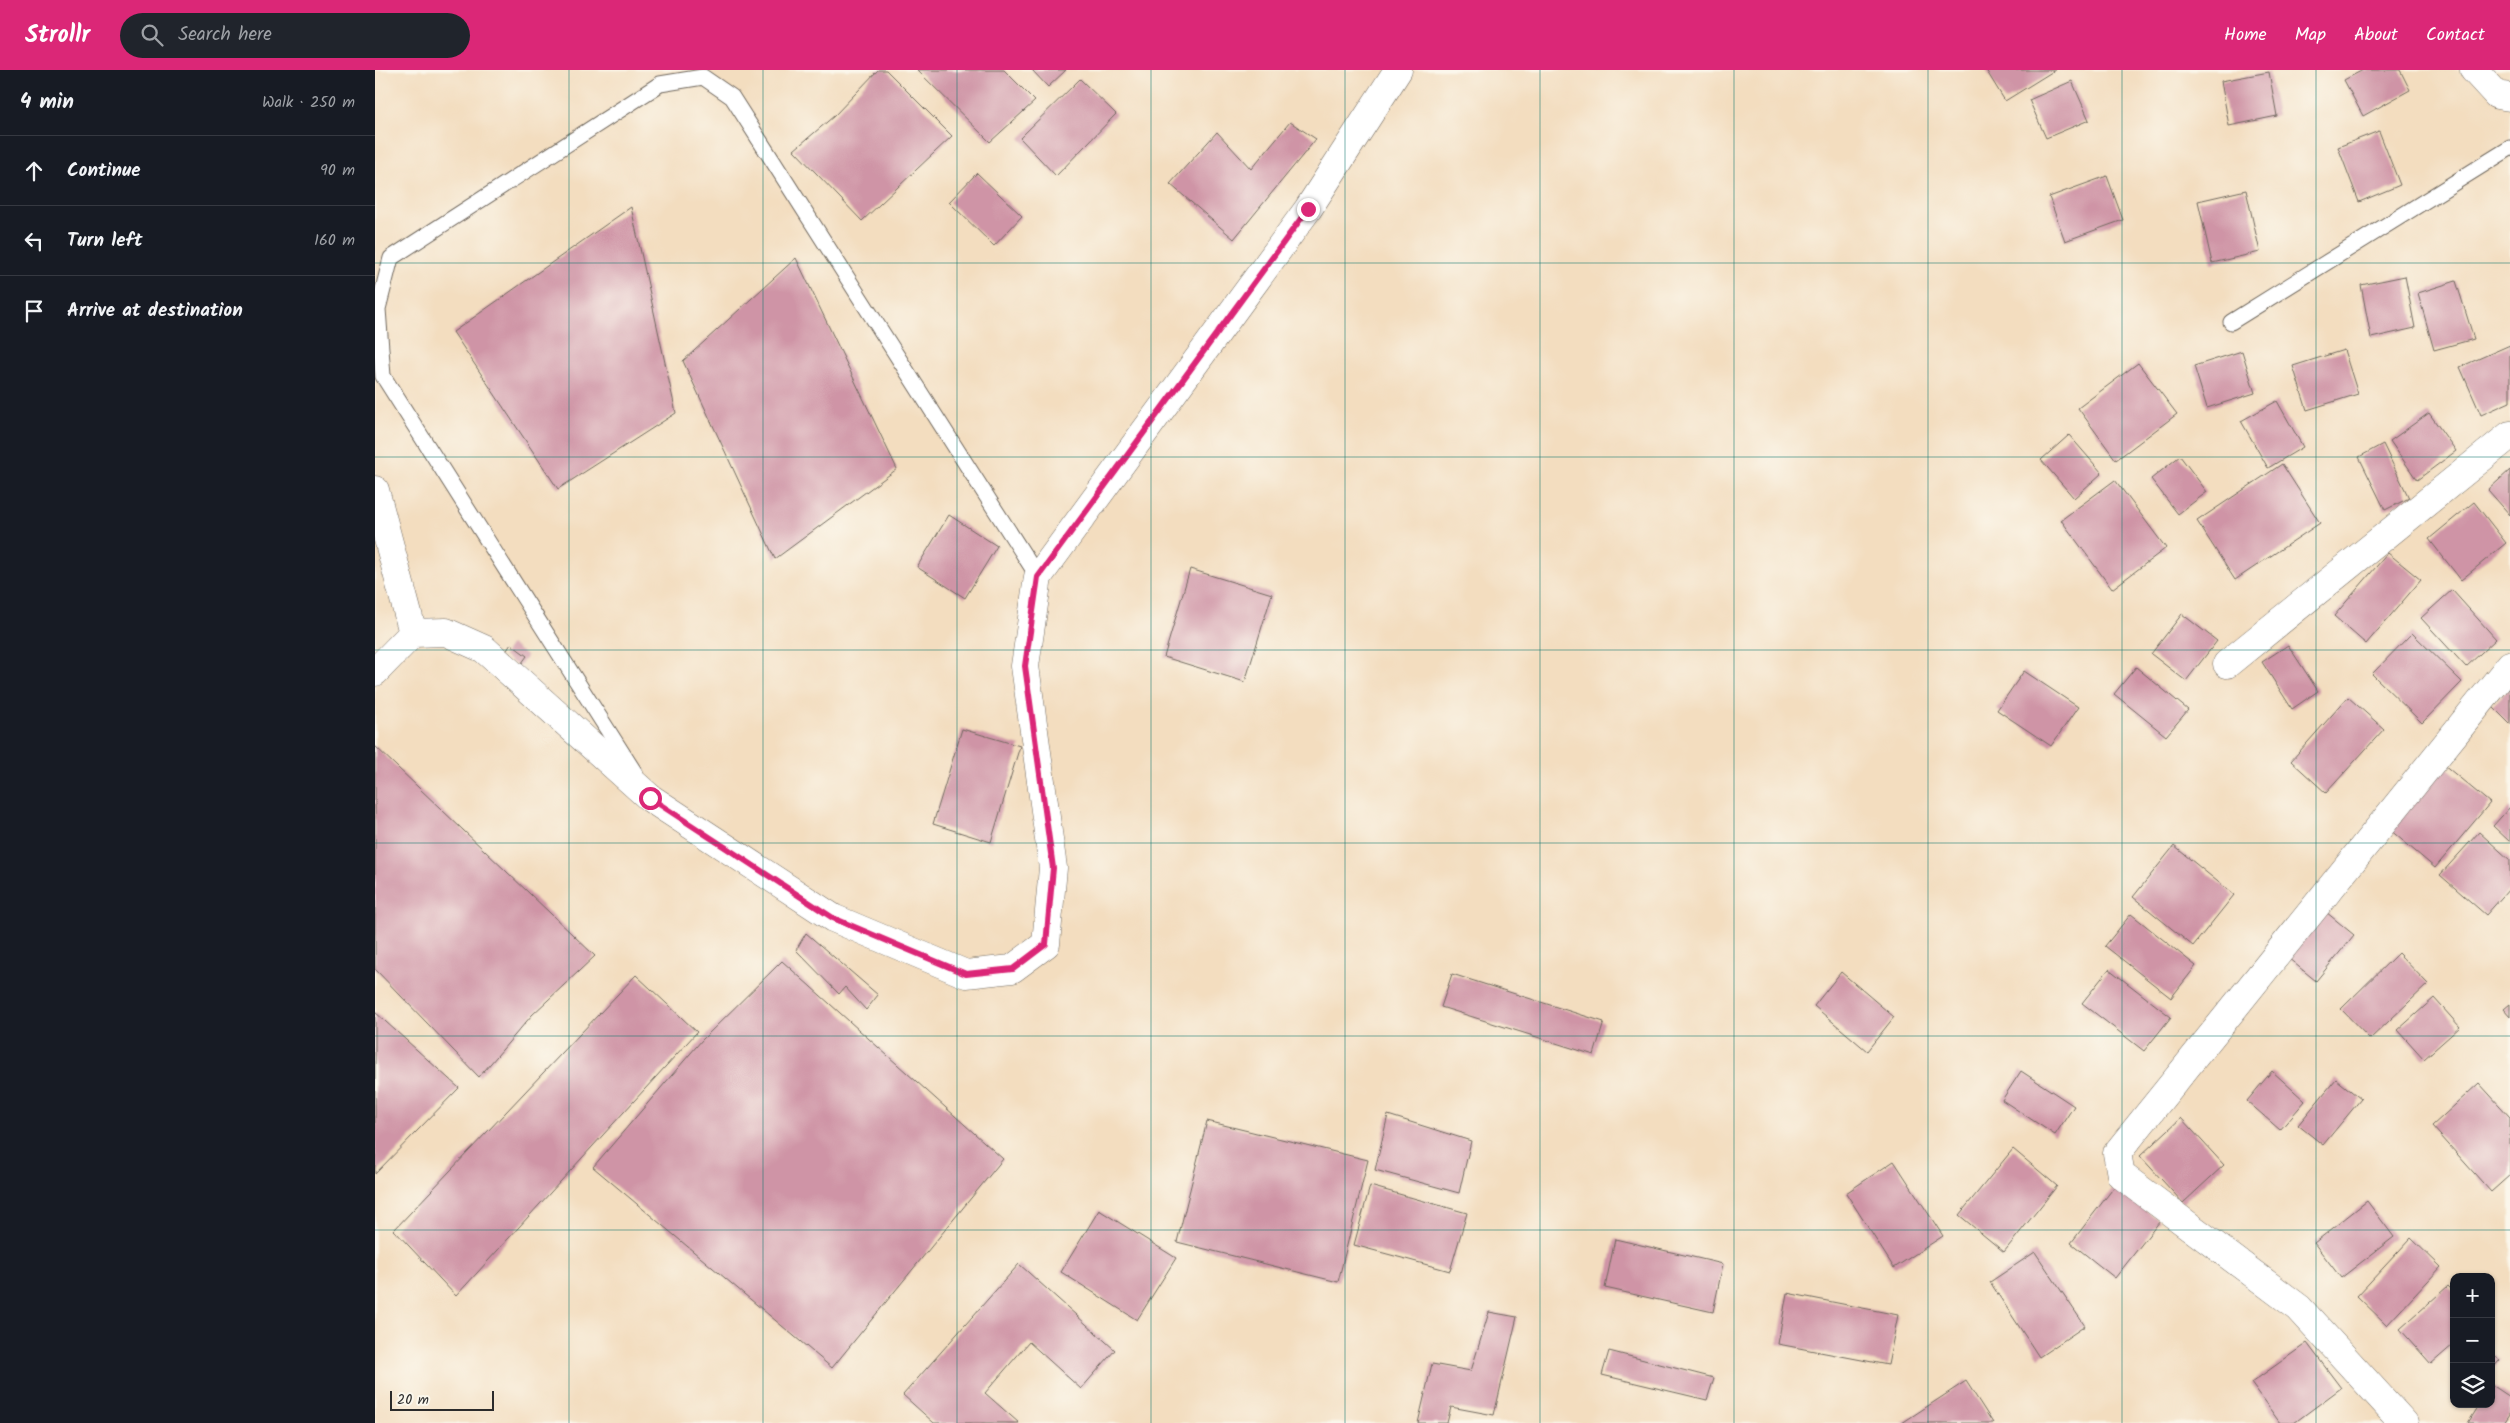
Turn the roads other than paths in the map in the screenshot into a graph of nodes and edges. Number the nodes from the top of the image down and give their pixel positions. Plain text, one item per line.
1 (1398, 70) edge
2 (2475, 70) edge
3 (2510, 98) edge
4 (2510, 148) edge
5 (2231, 322) dead end
6 (2510, 435) edge
7 (375, 490) edge
8 (1038, 577) junction
9 (413, 633) junction
10 (2227, 664) dead end
11 (2510, 665) edge
12 (375, 672) edge
13 (650, 798) junction
14 (2404, 1423) edge

1 - 8 street
2 - 3 street
4 - 5 lane
6 - 10 street
7 - 9 street
8 - 13 street
8 - 13 lane
9 - 12 street
9 - 13 street
11 - 14 street

